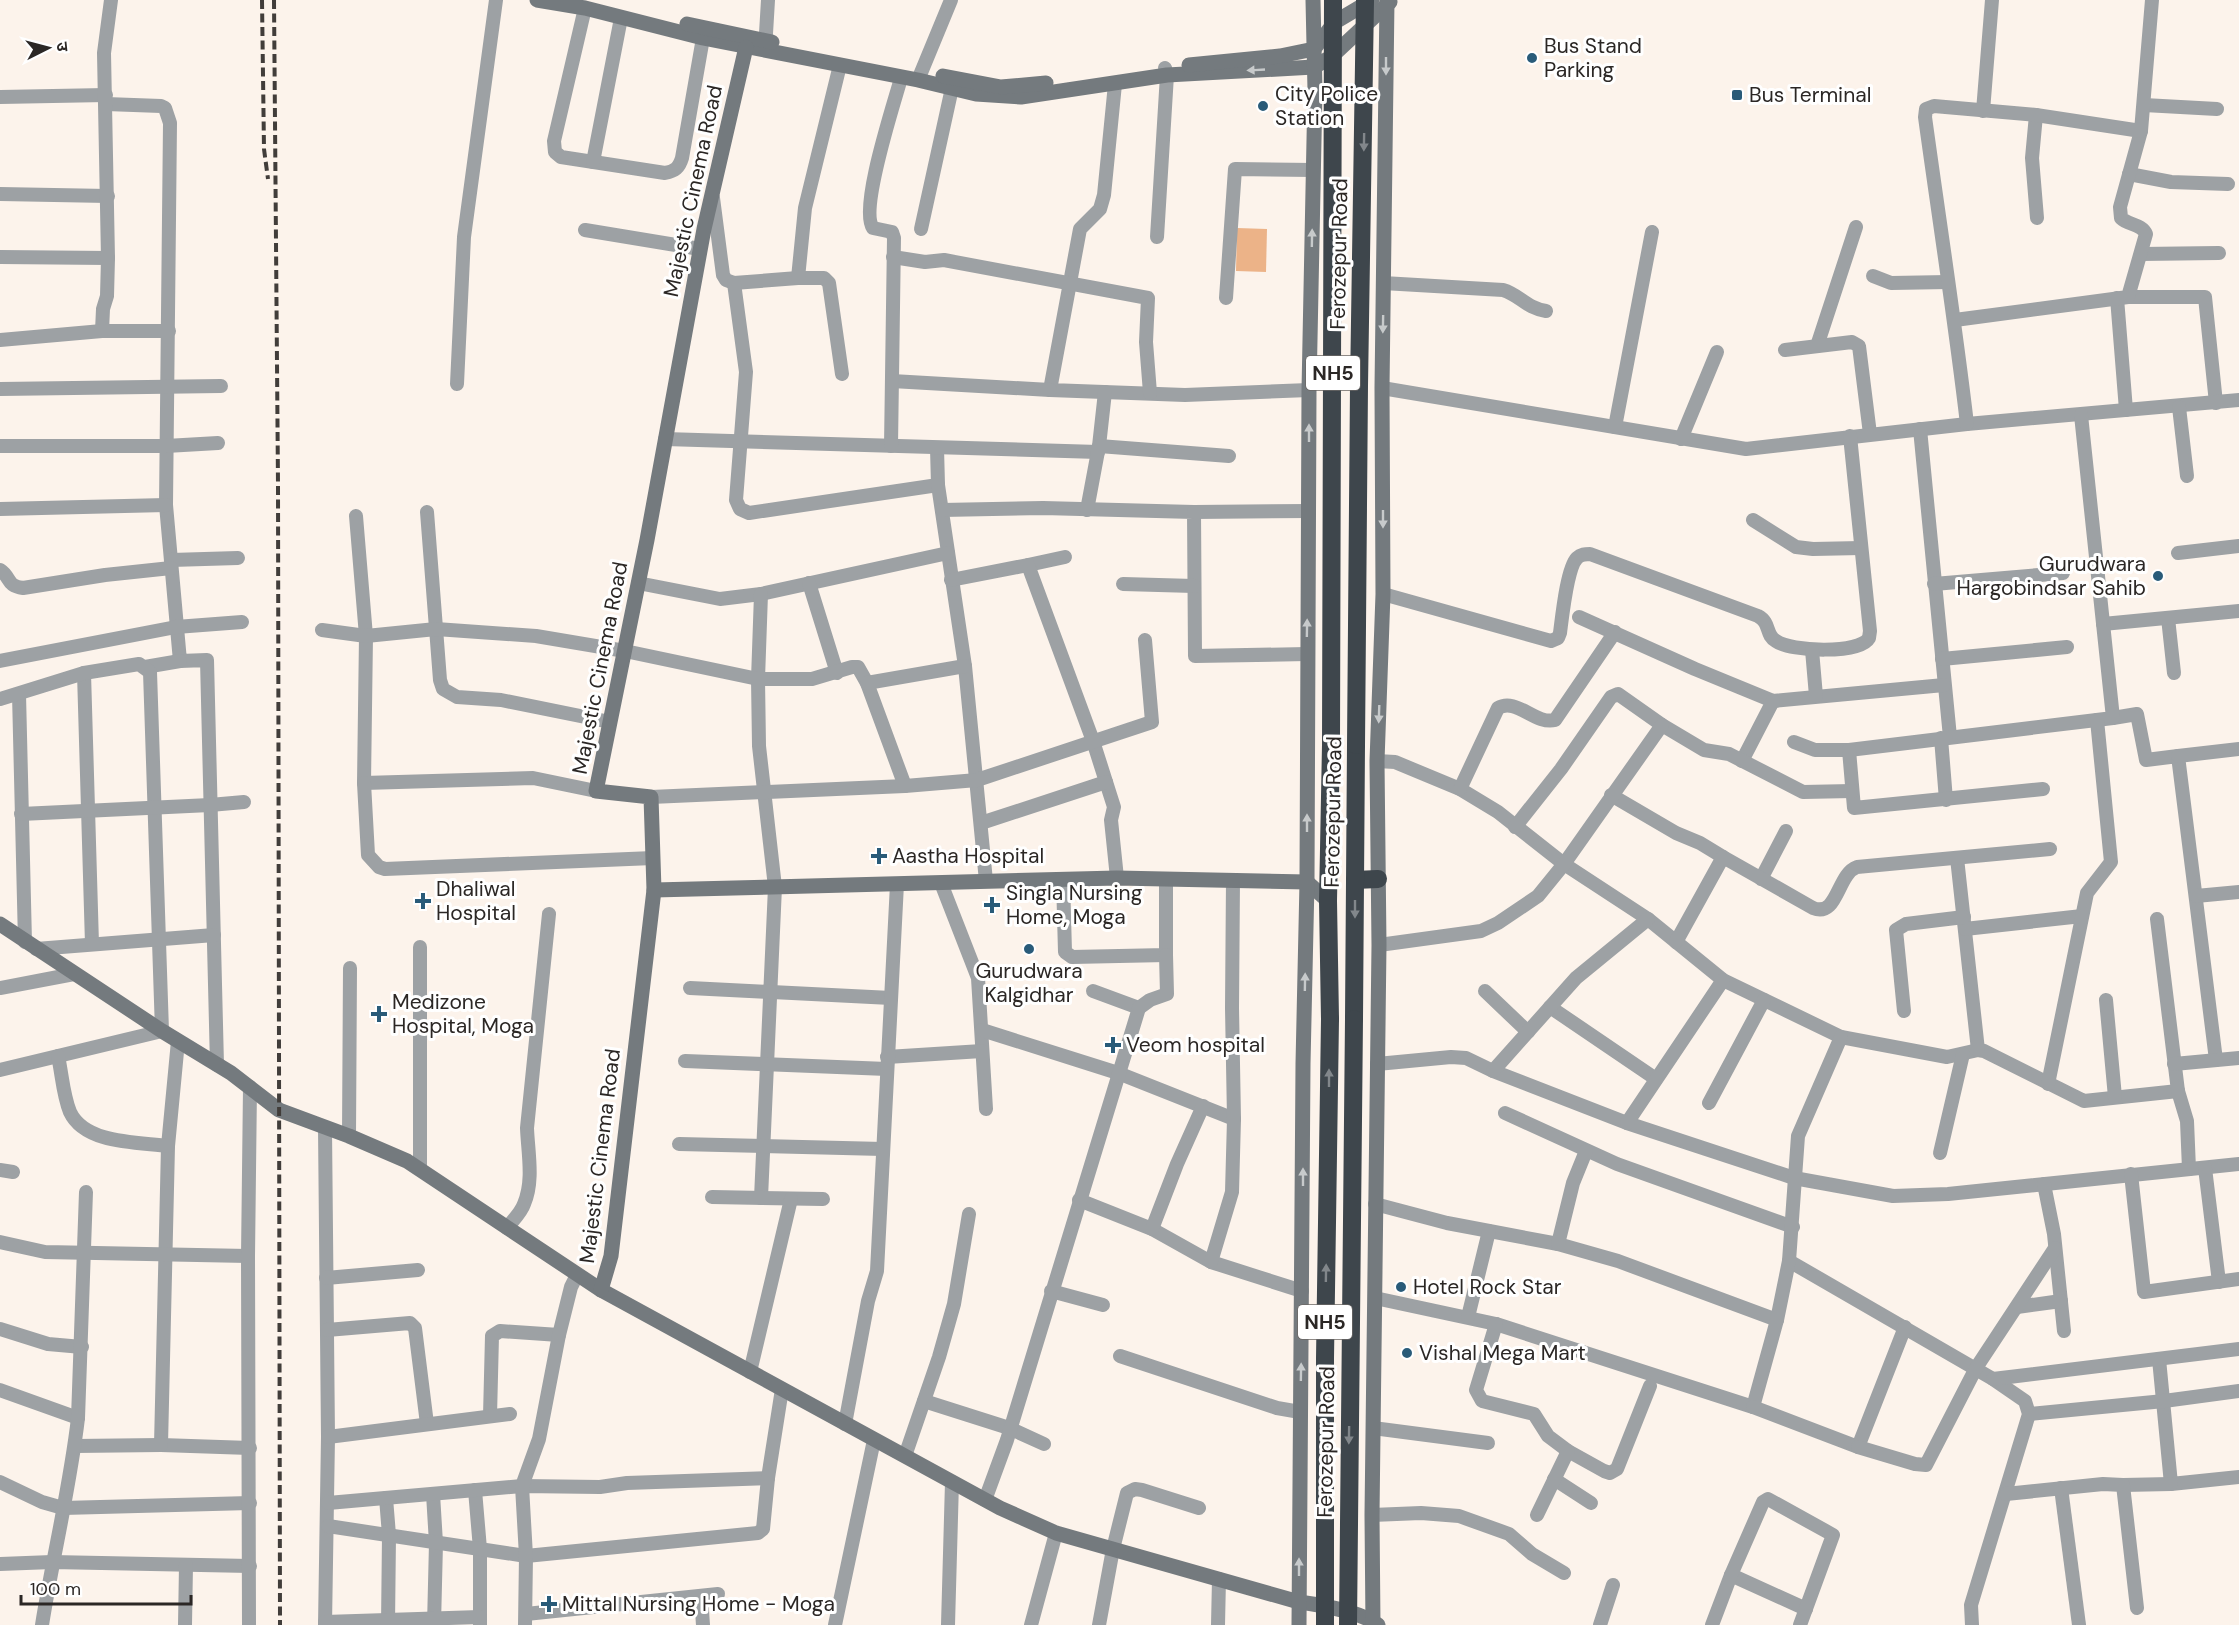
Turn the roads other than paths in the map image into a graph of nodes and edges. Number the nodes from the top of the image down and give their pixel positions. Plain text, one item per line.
1 (111, 0) edge
2 (496, 0) edge
3 (537, 0) edge
4 (768, 0) edge
5 (951, 0) edge
6 (1313, 0) edge
7 (1333, 0) edge
8 (1365, 0) edge
9 (1992, 0) edge
10 (2152, 0) edge
11 (1384, 2) edge
12 (578, 4) edge
13 (621, 18) junction
14 (703, 38) junction
15 (765, 45) junction
16 (746, 47) junction
17 (1314, 49) junction
18 (840, 65) junction
19 (1314, 67) junction
20 (1166, 72) junction
21 (920, 76) junction
22 (901, 78) junction
23 (1115, 84) junction
24 (952, 88) junction
25 (0, 97) edge
26 (106, 99) junction
27 (2144, 105) junction
28 (2217, 109) dead end
29 (1983, 111) junction
30 (2036, 115) junction
31 (2141, 131) junction
32 (593, 162) junction
33 (1313, 170) junction
34 (2130, 174) junction
35 (2228, 184) dead end
36 (712, 193) junction
37 (0, 194) edge
38 (108, 196) junction
39 (2037, 218) dead end
40 (1856, 227) dead end
41 (585, 230) dead end
42 (921, 230) dead end
43 (1652, 232) dead end
44 (1157, 237) dead end
45 (700, 249) junction
46 (2219, 253) dead end
47 (2141, 254) junction
48 (0, 257) edge
49 (893, 257) junction
50 (108, 258) junction
51 (1873, 276) dead end
52 (798, 278) junction
53 (1948, 282) junction
54 (734, 283) junction
55 (1070, 283) junction
56 (1383, 283) junction
57 (1226, 298) dead end
58 (2122, 298) junction
59 (1546, 311) dead end
60 (1955, 320) junction
61 (169, 331) junction
62 (102, 332) junction
63 (0, 340) edge
64 (1816, 346) junction
65 (1785, 350) dead end
66 (1717, 352) dead end
67 (842, 374) dead end
68 (892, 381) junction
69 (457, 384) dead end
70 (221, 386) dead end
71 (167, 388) junction
72 (1382, 388) junction
73 (0, 389) edge
74 (1050, 390) junction
75 (1309, 390) junction
76 (1105, 392) junction
77 (1150, 393) junction
78 (2239, 400) edge
79 (2216, 403) junction
80 (2179, 406) junction
81 (2126, 410) junction
82 (2081, 415) junction
83 (1967, 424) junction
84 (1615, 426) junction
85 (1920, 429) junction
86 (1870, 434) junction
87 (1850, 436) junction
88 (665, 439) junction
89 (1681, 440) junction
90 (739, 442) junction
91 (218, 443) dead end
92 (0, 446) edge
93 (166, 446) junction
94 (891, 446) junction
95 (937, 448) junction
96 (1098, 449) junction
97 (1229, 456) dead end
98 (2187, 476) dead end
99 (938, 485) junction
100 (166, 505) junction
101 (0, 509) edge
102 (942, 510) junction
103 (1087, 510) junction
104 (1309, 511) junction
105 (427, 512) dead end
106 (1194, 512) junction
107 (356, 516) dead end
108 (1753, 520) dead end
109 (2239, 546) edge
110 (1861, 548) junction
111 (948, 553) junction
112 (2178, 553) dead end
113 (1065, 556) dead end
114 (238, 558) dead end
115 (171, 564) junction
116 (1028, 565) junction
117 (0, 570) edge
118 (2063, 573) dead end
119 (951, 580) junction
120 (638, 583) junction
121 (809, 583) junction
122 (1123, 584) dead end
123 (1935, 584) junction
124 (1194, 586) junction
125 (761, 594) junction
126 (1383, 594) junction
127 (2239, 611) edge
128 (1579, 616) dead end
129 (2168, 618) junction
130 (242, 622) dead end
131 (2103, 624) junction
132 (176, 627) junction
133 (436, 629) junction
134 (322, 630) dead end
135 (1615, 632) junction
136 (366, 636) junction
137 (1145, 640) dead end
138 (2067, 647) dead end
139 (1812, 650) junction
140 (625, 651) junction
141 (1307, 654) junction
142 (1942, 659) junction
143 (0, 661) edge
144 (180, 661) junction
145 (965, 666) junction
146 (145, 667) junction
147 (84, 673) junction
148 (837, 673) junction
149 (2174, 673) dead end
150 (758, 679) junction
151 (867, 683) junction
152 (1944, 685) junction
153 (18, 693) junction
154 (1815, 696) junction
155 (0, 699) edge
156 (1773, 701) junction
157 (2113, 718) junction
158 (2097, 720) junction
159 (610, 722) junction
160 (1662, 725) junction
161 (1946, 738) junction
162 (1093, 741) junction
163 (1794, 742) dead end
164 (2239, 749) edge
165 (1849, 750) junction
166 (2178, 756) junction
167 (1742, 760) junction
168 (1377, 761) junction
169 (977, 780) junction
170 (1106, 782) junction
171 (364, 783) junction
172 (905, 786) junction
173 (1460, 789) junction
174 (2043, 789) dead end
175 (596, 791) junction
176 (763, 791) junction
177 (1852, 791) junction
178 (1611, 795) junction
179 (651, 797) junction
180 (1946, 800) junction
181 (244, 802) dead end
182 (210, 805) junction
183 (153, 808) junction
184 (89, 810) junction
185 (21, 814) junction
186 (981, 823) junction
187 (1515, 826) junction
188 (1786, 831) dead end
189 (2050, 849) dead end
190 (1723, 857) junction
191 (653, 858) junction
192 (1957, 858) junction
193 (1564, 864) junction
194 (1117, 878) junction
195 (1063, 879) junction
196 (1166, 879) junction
197 (1378, 879) junction
198 (1761, 879) junction
199 (1233, 880) junction
200 (1355, 880) junction
201 (986, 882) junction
202 (1307, 882) junction
203 (941, 883) junction
204 (897, 884) junction
205 (775, 887) junction
206 (654, 890) junction
207 (2239, 892) edge
208 (2196, 896) junction
209 (1328, 901) junction
210 (549, 914) dead end
211 (2082, 916) junction
212 (1648, 919) junction
213 (2157, 919) dead end
214 (1964, 923) junction
215 (0, 924) edge
216 (214, 935) junction
217 (159, 940) junction
218 (1677, 942) junction
219 (92, 944) junction
220 (1379, 945) junction
221 (30, 946) junction
222 (420, 947) dead end
223 (1166, 956) junction
224 (350, 968) dead end
225 (74, 974) junction
226 (1723, 980) junction
227 (0, 988) edge
228 (690, 988) dead end
229 (770, 991) junction
230 (1093, 991) dead end
231 (1485, 991) dead end
232 (891, 998) junction
233 (1764, 1000) junction
234 (2106, 1000) dead end
235 (1550, 1007) junction
236 (1139, 1008) junction
237 (1904, 1011) dead end
238 (982, 1030) junction
239 (162, 1031) junction
240 (1528, 1032) junction
241 (1841, 1037) junction
242 (178, 1041) junction
243 (1978, 1050) junction
244 (982, 1051) junction
245 (1963, 1054) junction
246 (58, 1056) junction
247 (2239, 1058) edge
248 (2216, 1060) junction
249 (685, 1061) dead end
250 (887, 1063) junction
251 (1377, 1064) junction
252 (2175, 1064) junction
253 (217, 1065) junction
254 (767, 1065) junction
255 (0, 1070) edge
256 (1493, 1071) junction
257 (1118, 1073) junction
258 (1656, 1079) junction
259 (2048, 1084) junction
260 (250, 1087) junction
261 (2178, 1091) junction
262 (2115, 1097) junction
263 (1709, 1103) dead end
264 (1203, 1106) junction
265 (986, 1109) dead end
266 (1505, 1113) dead end
267 (1234, 1119) junction
268 (1627, 1123) junction
269 (325, 1128) junction
270 (349, 1136) junction
271 (680, 1144) dead end
272 (168, 1146) junction
273 (764, 1146) junction
274 (883, 1149) junction
275 (1586, 1151) junction
276 (1940, 1154) dead end
277 (2239, 1164) edge
278 (2205, 1167) junction
279 (420, 1169) junction
280 (2189, 1169) junction
281 (2131, 1174) junction
282 (1794, 1178) junction
283 (2044, 1184) junction
284 (86, 1192) dead end
285 (712, 1197) dead end
286 (761, 1198) junction
287 (791, 1199) junction
288 (823, 1199) dead end
289 (1079, 1200) junction
290 (1375, 1204) junction
291 (969, 1214) dead end
292 (1793, 1227) junction
293 (507, 1228) junction
294 (1152, 1229) junction
295 (1489, 1231) junction
296 (0, 1242) edge
297 (1558, 1244) junction
298 (2055, 1248) junction
299 (84, 1254) junction
300 (165, 1255) junction
301 (248, 1256) junction
302 (1789, 1261) junction
303 (1211, 1262) junction
304 (418, 1270) dead end
305 (577, 1275) junction
306 (326, 1278) junction
307 (2239, 1279) edge
308 (2219, 1282) junction
309 (601, 1290) junction
310 (1302, 1290) junction
311 (1051, 1291) junction
312 (1375, 1298) junction
313 (2061, 1301) junction
314 (1103, 1305) dead end
315 (2018, 1307) junction
316 (1468, 1317) junction
317 (1777, 1320) junction
318 (1496, 1324) junction
319 (1905, 1327) junction
320 (0, 1329) edge
321 (327, 1330) junction
322 (2064, 1331) dead end
323 (559, 1335) junction
324 (82, 1347) junction
325 (2239, 1348) edge
326 (1120, 1356) dead end
327 (2159, 1359) junction
328 (1976, 1368) junction
329 (750, 1372) junction
330 (1993, 1379) junction
331 (1650, 1386) dead end
332 (782, 1389) junction
333 (0, 1390) edge
334 (2239, 1390) edge
335 (924, 1401) junction
336 (2164, 1401) junction
337 (1753, 1407) junction
338 (1300, 1412) junction
339 (510, 1414) dead end
340 (2029, 1414) junction
341 (490, 1416) junction
342 (78, 1418) junction
343 (427, 1424) junction
344 (846, 1424) junction
345 (1009, 1428) junction
346 (1373, 1428) junction
347 (328, 1437) junction
348 (874, 1440) junction
349 (1488, 1443) dead end
350 (1044, 1444) dead end
351 (161, 1445) junction
352 (75, 1446) junction
353 (1858, 1447) junction
354 (250, 1448) junction
355 (1568, 1451) junction
356 (905, 1456) junction
357 (2239, 1477) edge
358 (768, 1478) junction
359 (1554, 1479) junction
360 (0, 1482) edge
361 (951, 1482) junction
362 (2171, 1484) junction
363 (2123, 1485) junction
364 (522, 1486) junction
365 (2061, 1488) junction
366 (475, 1490) junction
367 (433, 1494) junction
368 (2006, 1494) junction
369 (386, 1498) junction
370 (985, 1500) junction
371 (250, 1503) junction
372 (328, 1503) junction
373 (1591, 1503) dead end
374 (63, 1508) junction
375 (1199, 1508) dead end
376 (1372, 1515) junction
377 (1537, 1515) dead end
378 (328, 1526) junction
379 (1056, 1533) junction
380 (389, 1535) junction
381 (436, 1543) junction
382 (480, 1549) junction
383 (1113, 1549) junction
384 (526, 1556) junction
385 (52, 1562) junction
386 (0, 1564) edge
387 (186, 1565) junction
388 (250, 1566) junction
389 (1564, 1573) dead end
390 (1731, 1575) junction
391 (1219, 1579) junction
392 (1613, 1585) dead end
393 (718, 1594) dead end
394 (701, 1596) junction
395 (1299, 1602) junction
396 (2137, 1608) dead end
397 (1806, 1609) junction
398 (526, 1619) edge
399 (480, 1621) edge
400 (388, 1622) edge
401 (434, 1622) edge
402 (325, 1623) edge
403 (1375, 1624) edge
404 (42, 1625) edge
405 (185, 1625) edge
406 (249, 1625) edge
407 (703, 1625) edge
408 (835, 1625) edge
409 (948, 1625) edge
410 (1031, 1625) edge
411 (1099, 1625) edge
412 (1218, 1625) edge
413 (1299, 1625) edge
414 (1325, 1625) edge
415 (1348, 1625) edge
416 (1600, 1625) edge
417 (1712, 1625) edge
418 (1800, 1625) edge
419 (1972, 1625) edge
420 (2079, 1625) edge

1 - 26 street
2 - 69 street
3 - 12 street
4 - 15 street
5 - 21 street
6 - 17 street
7 - 209 highway, Ferozepur Road / NH5, bridge
8 -> 200 highway, Ferozepur Road / NH5, bridge
9 - 29 street
10 - 27 street
11 - 17 street
11 - 19 street
11 -> 56 street
12 - 13 street
12 - 15 street
12 - 32 street
13 - 14 street
13 - 32 street
14 - 16 street
14 - 32 street
15 - 16 street
15 - 18 street
15 - 21 street
16 - 36 street, Majestic Cinema Road
17 - 19 street
17 - 20 street
18 - 22 street
18 - 52 street
19 -> 20 street
19 - 33 street
20 - 21 street
20 - 23 street
20 - 44 street
21 - 22 street
21 - 24 street
22 - 49 street
23 - 24 street
23 - 55 street
24 - 42 street
25 - 26 street
26 - 38 street
26 - 61 street
27 - 28 street
27 - 31 street
29 - 30 street
29 - 53 street
30 - 31 street
30 - 39 street
31 - 34 street
33 - 57 street
75 -> 33 street
34 - 35 street
34 - 47 street
36 - 45 street, Majestic Cinema Road
36 - 54 street
37 - 38 street
38 - 50 street
40 - 64 street
41 - 45 street
43 - 84 street
45 - 88 street, Majestic Cinema Road
46 - 47 street
47 - 58 street
48 - 50 street
49 - 55 street
49 - 68 street
50 - 62 street
51 - 53 street
52 - 54 street
52 - 67 street
53 - 60 street
54 - 90 street
55 - 74 street
55 - 77 street
56 - 59 street
56 -> 72 street
58 - 60 street
58 - 79 street
58 - 81 street
60 - 83 street
61 - 62 street
61 - 71 street
62 - 63 street
64 - 65 street
64 - 86 street
66 - 89 street
68 - 74 street
68 - 94 street
70 - 71 street
71 - 73 street
71 - 93 street
72 - 84 street
72 -> 126 street
74 - 76 street
75 - 77 street
104 -> 75 street
76 - 77 street
76 - 96 street
78 - 79 street
79 - 80 street
80 - 81 street
80 - 98 street
81 - 82 street
82 - 83 street
82 - 131 street
83 - 85 street
84 - 89 street
85 - 86 street
85 - 123 street
86 - 87 street
87 - 89 street
87 - 110 street
88 - 90 street
88 - 120 street, Majestic Cinema Road
90 - 94 street
90 - 99 street
91 - 93 street
92 - 93 street
93 - 100 street
94 - 95 street
95 - 96 street
95 - 99 street
96 - 97 street
96 - 103 street
99 - 102 street
100 - 101 street
100 - 115 street
102 - 103 street
102 - 111 street
103 - 106 street
104 - 106 street
141 -> 104 street
105 - 133 street
106 - 124 street
107 - 136 street
108 - 110 street
109 - 112 street
110 - 139 street
111 - 119 street
111 - 121 street
113 - 116 street
114 - 115 street
115 - 117 street
115 - 132 street
116 - 119 street
116 - 162 street
118 - 123 street
119 - 145 street
120 - 125 street
120 - 140 street, Majestic Cinema Road
121 - 125 street
121 - 148 street
122 - 124 street
123 - 142 street
124 - 141 street
125 - 150 street
126 - 139 street
126 -> 168 street
127 - 129 street
128 - 135 street
129 - 131 street
129 - 149 street
130 - 132 street
131 - 157 street
132 - 143 street
132 - 144 street
133 - 136 street
133 - 140 street
133 - 159 street
134 - 136 street
135 - 156 street
135 - 173 street
136 - 171 street
137 - 162 street
138 - 142 street
139 - 154 street
140 - 150 street
140 - 159 street, Majestic Cinema Road
202 -> 141 street
142 - 152 street
144 - 146 street
144 - 182 street
145 - 151 street
145 - 169 street
146 - 147 street
146 - 183 street
147 - 153 street
147 - 184 street
148 - 150 street
148 - 151 street
150 - 176 street
151 - 172 street
152 - 154 street
152 - 161 street
153 - 155 street
153 - 185 street
154 - 156 street
156 - 167 street
157 - 158 street
157 - 166 street
158 - 161 street
158 - 211 street
159 - 175 street, Majestic Cinema Road
160 - 167 street
160 - 178 street
160 - 187 street
161 - 165 street
161 - 180 street
162 - 169 street
162 - 170 street
163 - 165 street
164 - 166 street
165 - 177 street
166 - 208 street
167 - 177 street
168 - 173 street
168 - 197 street
169 - 172 street
169 - 186 street
170 - 186 street
170 - 194 street
171 - 175 street
171 - 191 street
172 - 176 street
173 - 187 street
174 - 180 street
175 - 179 street, Majestic Cinema Road
176 - 179 street
176 - 205 street
177 - 180 street
178 - 190 street
178 - 193 street
179 - 191 street, Majestic Cinema Road
181 - 182 street
182 - 183 street
182 - 216 street
183 - 184 street
183 - 217 street
184 - 185 street
184 - 219 street
185 - 221 street
186 - 201 street
187 - 193 street
188 - 198 street
189 - 192 street
190 - 198 street
190 - 218 street
191 - 206 street, Majestic Cinema Road
192 - 198 street
192 - 214 street
193 - 212 street
193 - 220 street
194 - 195 street
194 - 196 street
195 - 201 street
195 - 223 street
196 - 199 street
196 - 223 street
197 - 200 highway
197 - 220 street
199 - 202 street
199 - 267 street
200 -> 415 highway, Ferozepur Road / NH5, bridge
201 - 203 street
202 - 209 street
310 -> 202 street
203 - 204 street
203 - 238 street
204 - 205 street
204 - 232 street
205 - 206 street
205 - 229 street
206 - 309 street, Majestic Cinema Road
207 - 208 street
208 - 248 street
414 -> 209 highway, Ferozepur Road / NH5, bridge
210 - 293 street
211 - 214 street
211 - 259 street
212 - 218 street
212 - 235 street
213 - 252 street
214 - 237 street
214 - 243 street
215 - 221 street
216 - 217 street
216 - 253 street
217 - 219 street
217 - 239 street
218 - 226 street
219 - 221 street
220 - 251 street
221 - 225 street
222 - 279 street
223 - 236 street
224 - 270 street
225 - 227 street
225 - 239 street
226 - 233 street
226 - 258 street
228 - 229 street
229 - 232 street
229 - 254 street
230 - 236 street
231 - 240 street
232 - 250 street
233 - 241 street
233 - 263 street
234 - 262 street
235 - 240 street
235 - 258 street
236 - 257 street
238 - 244 street
238 - 257 street
239 - 242 street
239 - 246 street
240 - 256 street
241 - 245 street
241 - 282 street
242 - 253 street
242 - 272 street
243 - 245 street
243 - 259 street
244 - 250 street
244 - 265 street
245 - 276 street
246 - 255 street
246 - 272 street
247 - 248 street
248 - 252 street
249 - 254 street
250 - 254 street
250 - 274 street
251 - 256 street
251 - 290 street
252 - 261 street
253 - 260 street
254 - 273 street
256 - 268 street
257 - 264 street
257 - 289 street
258 - 268 street
259 - 262 street
260 - 269 street
260 - 301 street
261 - 262 street
261 - 280 street
264 - 267 street
264 - 294 street
266 - 275 street
267 - 303 street
268 - 282 street
269 - 270 street
269 - 306 street
270 - 279 street
271 - 273 street
272 - 300 street
273 - 274 street
273 - 286 street
274 - 344 street
275 - 292 street
275 - 297 street
277 - 278 street
278 - 280 street
278 - 308 street
279 - 293 street
280 - 281 street
281 - 283 street
281 - 308 street
282 - 283 street
282 - 292 street
283 - 298 street
284 - 299 street
285 - 286 street
286 - 287 street
287 - 288 street
287 - 329 street
289 - 294 street
289 - 311 street
290 - 295 street
290 - 312 street
291 - 335 street
292 - 302 street
293 - 305 street
294 - 303 street
295 - 297 street
295 - 316 street
296 - 299 street
297 - 317 street
298 - 313 street
298 - 315 street
299 - 300 street
299 - 324 street
300 - 301 street
300 - 351 street
301 - 354 street
302 - 317 street
302 - 319 street
303 - 310 street
304 - 306 street
305 - 309 street
305 - 323 street
306 - 321 street
307 - 308 street
309 - 329 street
338 -> 310 street
311 - 314 street
311 - 345 street
312 - 316 street
312 - 346 street
313 - 315 street
313 - 322 street
315 - 328 street
316 - 318 street
317 - 337 street
318 - 337 street
318 - 355 street
319 - 328 street
319 - 353 street
320 - 324 street
321 - 343 street
321 - 347 street
323 - 341 street
323 - 364 street
324 - 342 street
325 - 327 street
326 - 338 street
327 - 330 street
327 - 336 street
328 - 330 street
328 - 353 street
329 - 332 street
330 - 340 street
331 - 355 street
332 - 344 street
332 - 358 street
333 - 342 street
334 - 336 street
335 - 345 street
335 - 356 street
336 - 340 street
336 - 362 street
337 - 353 street
395 -> 338 street
339 - 341 street
340 - 368 street
341 - 343 street
342 - 352 street
343 - 347 street
344 - 348 street
345 - 350 street
345 - 370 street
346 - 349 street
346 - 376 street
347 - 372 street
348 - 356 street
348 - 408 street
351 - 352 street
351 - 354 street
352 - 374 street
354 - 371 street
355 - 359 street
356 - 361 street
357 - 362 street
358 - 364 street
358 - 384 street
359 - 373 street
359 - 377 street
360 - 374 street
361 - 370 street
361 - 409 street
362 - 363 street
363 - 365 street
363 - 396 street
364 - 366 street
364 - 384 street
365 - 368 street
365 - 420 street
366 - 367 street
366 - 382 street
367 - 369 street
367 - 381 street
368 - 419 street
369 - 372 street
369 - 380 street
370 - 379 street
371 - 374 street
371 - 388 street
372 - 378 street
374 - 385 street
375 - 383 street
376 - 389 street
376 - 403 street
378 - 380 street
378 - 402 street
379 - 383 street
379 - 410 street
380 - 381 street
380 - 400 street
381 - 382 street
381 - 401 street
382 - 384 street
382 - 399 street
383 - 391 street
383 - 411 street
384 - 398 street
385 - 386 street
385 - 387 street
385 - 404 street
387 - 388 street
387 - 405 street
388 - 406 street
390 - 397 street
390 - 397 street
390 - 417 street
391 - 395 street
391 - 412 street
392 - 416 street
393 - 394 street
394 - 398 street
394 - 407 street
395 - 403 street
395 - 413 street
397 - 418 street
399 - 401 street
400 - 401 street
400 - 402 street

